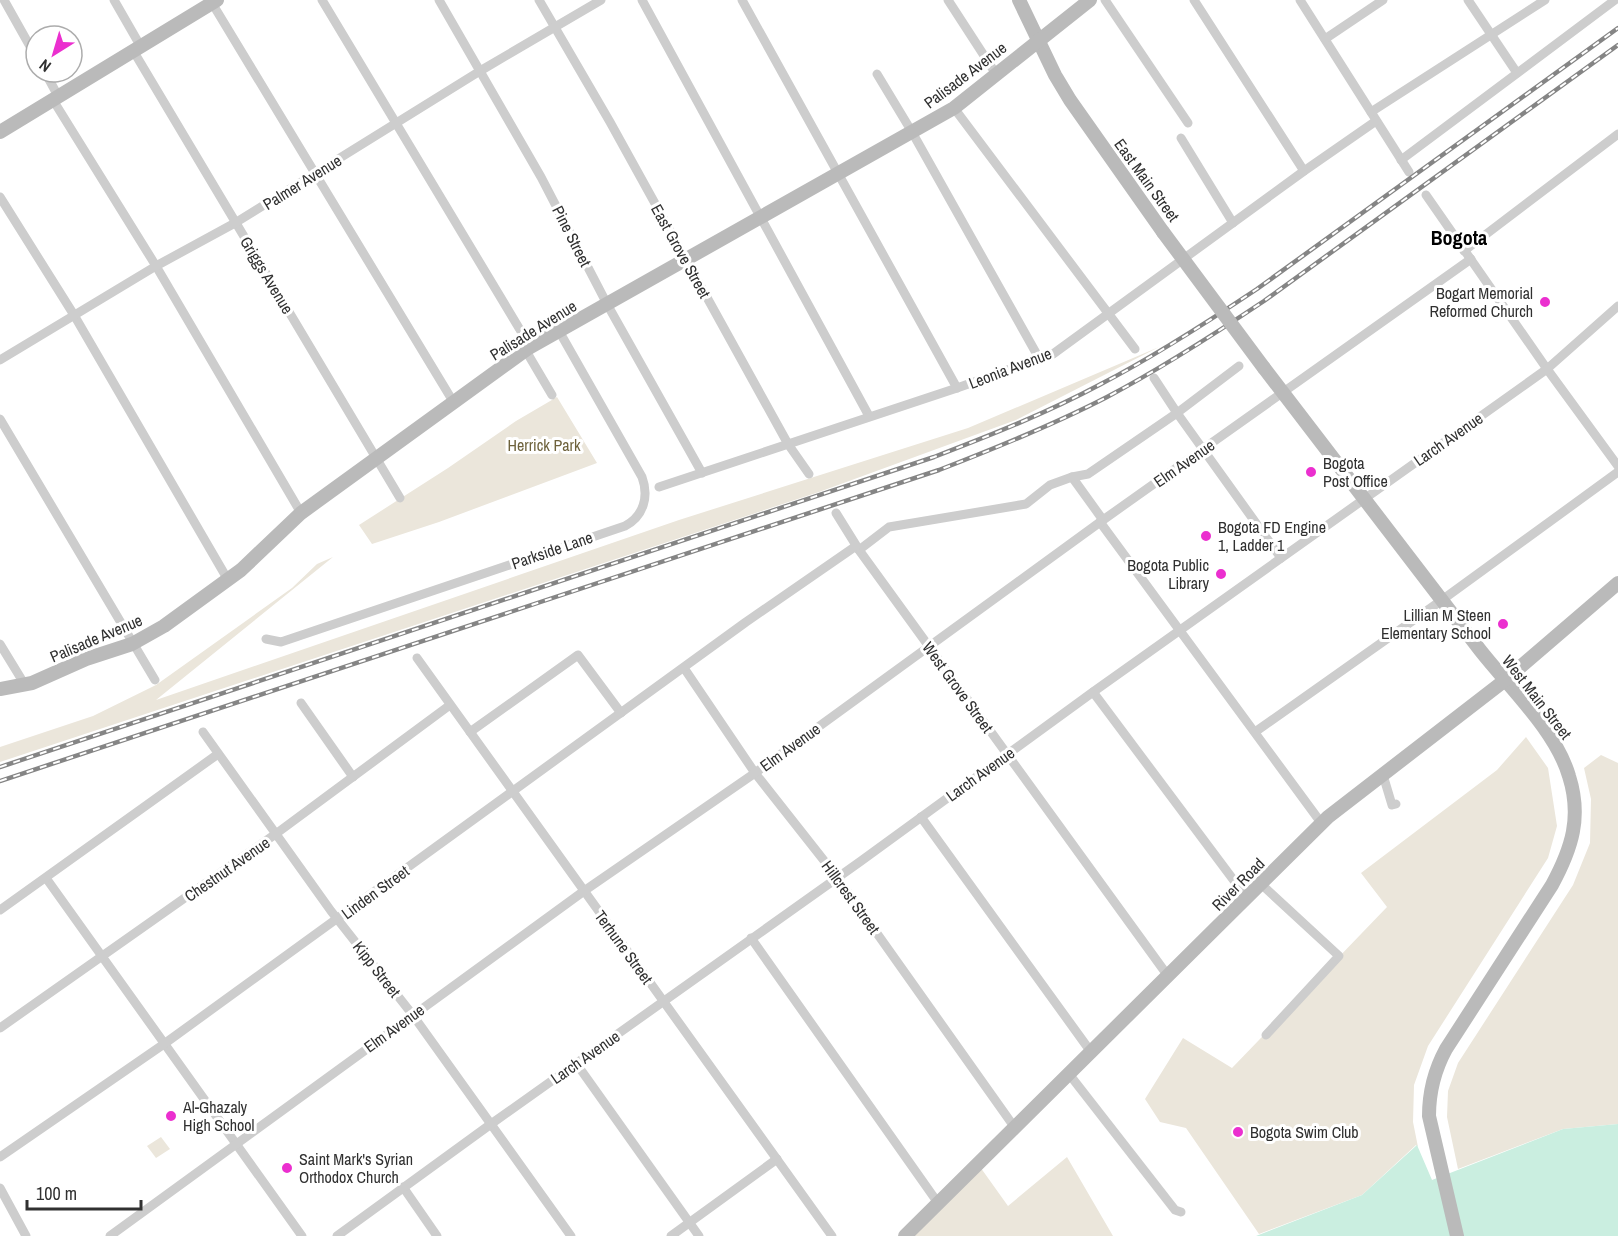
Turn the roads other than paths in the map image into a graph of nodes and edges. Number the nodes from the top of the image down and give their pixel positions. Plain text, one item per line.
1 (4, 0) edge
2 (114, 0) edge
3 (322, 0) edge
4 (439, 0) edge
5 (539, 0) edge
6 (601, 0) edge
7 (642, 0) edge
8 (742, 0) edge
9 (948, 0) edge
10 (1019, 0) edge
11 (1090, 0) edge
12 (1106, 0) edge
13 (1194, 0) edge
14 (1300, 0) edge
15 (1383, 0) edge
16 (1468, 0) edge
17 (1545, 0) edge
18 (1615, 0) edge
19 (215, 2) edge
20 (555, 27) junction
21 (1491, 35) junction
22 (24, 36) edge
23 (1325, 39) junction
24 (1038, 40) junction
25 (137, 49) junction
26 (480, 71) junction
27 (1517, 73) junction
28 (877, 74) dead end
29 (996, 74) junction
30 (50, 84) edge
31 (56, 98) junction
32 (954, 108) junction
33 (1371, 112) junction
34 (1376, 121) junction
35 (1188, 123) dead end
36 (396, 124) junction
37 (0, 132) edge
38 (912, 132) junction
39 (1618, 134) edge
40 (1181, 138) dead end
41 (1401, 160) junction
42 (1304, 171) junction
43 (1409, 172) dead end
44 (316, 173) junction
45 (837, 175) junction
46 (1426, 195) dead end
47 (0, 197) edge
48 (761, 219) junction
49 (235, 223) junction
50 (1233, 223) junction
51 (1468, 255) junction
52 (685, 260) junction
53 (156, 266) junction
54 (607, 303) junction
55 (1618, 306) edge
56 (74, 315) junction
57 (1108, 315) junction
58 (559, 331) junction
59 (527, 349) junction
60 (1135, 349) dead end
61 (0, 360) edge
62 (1040, 360) junction
63 (1239, 366) dead end
64 (1264, 368) joint
65 (1547, 369) junction
66 (1154, 378) dead end
67 (957, 388) junction
68 (1283, 393) junction
69 (552, 394) dead end
70 (454, 402) junction
71 (1177, 413) junction
72 (869, 416) junction
73 (0, 418) edge
74 (788, 444) junction
75 (1203, 449) junction
76 (377, 458) junction
77 (1618, 466) edge
78 (1618, 472) edge
79 (702, 473) junction
80 (808, 474) dead end
81 (1072, 477) junction
82 (659, 488) dead end
83 (400, 498) dead end
84 (1364, 499) junction
85 (301, 513) junction
86 (836, 513) dead end
87 (1101, 521) junction
88 (857, 548) junction
89 (1281, 558) junction
90 (228, 580) junction
91 (1618, 583) edge
92 (1442, 600) junction
93 (1179, 632) junction
94 (266, 639) dead end
95 (0, 644) edge
96 (132, 644) junction
97 (928, 646) junction
98 (417, 658) dead end
99 (684, 668) junction
100 (155, 680) dead end
101 (1504, 681) junction
102 (25, 685) junction
103 (0, 689) edge
104 (1093, 692) junction
105 (301, 703) dead end
106 (450, 705) junction
107 (621, 713) junction
108 (203, 732) dead end
109 (470, 732) junction
110 (1255, 732) junction
111 (218, 754) junction
112 (1007, 754) junction
113 (756, 773) junction
114 (1383, 775) junction
115 (352, 777) junction
116 (512, 791) junction
117 (1396, 804) dead end
118 (921, 817) junction
119 (1322, 824) junction
120 (277, 833) junction
121 (837, 877) junction
122 (45, 878) junction
123 (1262, 884) junction
124 (584, 891) junction
125 (1247, 898) junction
126 (0, 910) edge
127 (338, 919) junction
128 (751, 939) junction
129 (102, 958) junction
130 (1168, 976) junction
131 (663, 1001) junction
132 (412, 1014) junction
133 (0, 1028) edge
134 (1266, 1035) dead end
135 (164, 1044) junction
136 (1091, 1052) junction
137 (576, 1063) junction
138 (1069, 1074) junction
139 (491, 1124) junction
140 (1015, 1128) junction
141 (237, 1145) junction
142 (0, 1157) edge
143 (777, 1159) junction
144 (403, 1187) junction
145 (0, 1188) edge
146 (938, 1203) junction
147 (1181, 1212) dead end
148 (689, 1222) junction
149 (1455, 1229) edge
150 (26, 1236) edge
151 (110, 1236) edge
152 (302, 1236) edge
153 (337, 1236) edge
154 (437, 1236) edge
155 (571, 1236) edge
156 (671, 1236) edge
157 (699, 1236) edge
158 (832, 1236) edge
159 (905, 1236) edge

1 - 22 street
2 - 25 street, Griggs Avenue
3 - 36 street
4 - 26 street, Pine Street
5 - 20 street, East Grove Street
6 - 20 street, Palmer Avenue
7 - 48 street
8 - 45 street
9 - 29 street
10 - 24 main road, East Main Street
11 - 24 main road, Palisade Avenue
12 - 35 street
13 - 42 street
14 - 23 street
15 - 23 street
16 - 21 street
17 - 21 street
18 - 27 street
19 - 25 main road
19 - 44 street
20 - 26 street, Palmer Avenue
20 - 52 street, East Grove Street
21 - 27 street
21 - 33 street
23 - 33 street
24 - 29 main road, Palisade Avenue
24 - 64 main road, East Main Street, bridge
25 - 31 main road
25 - 49 street, Griggs Avenue
26 - 36 street, Palmer Avenue
26 - 54 street, Pine Street
27 - 41 street
28 - 38 street
29 - 32 main road, Palisade Avenue
30 - 31 street
31 - 37 main road
31 - 53 street
32 - 38 main road, Palisade Avenue
32 - 57 street
33 - 34 street
34 - 41 street
34 - 42 street, Leonia Avenue
36 - 44 street, Palmer Avenue
36 - 59 street
38 - 45 main road, Palisade Avenue
38 - 62 street
39 - 51 street, Elm Avenue
40 - 50 street
41 - 43 street
42 - 50 street, Leonia Avenue
44 - 49 street, Palmer Avenue
44 - 70 street
45 - 48 main road, Palisade Avenue
45 - 67 street
46 - 51 street
47 - 56 street
48 - 52 main road, Palisade Avenue
48 - 72 street
49 - 53 street, Palmer Avenue
49 - 76 street, Griggs Avenue
50 - 57 street, Leonia Avenue
51 - 65 street
51 - 68 street, Elm Avenue
52 - 54 main road, Palisade Avenue
52 - 74 street, East Grove Street
53 - 56 street, Palmer Avenue
53 - 85 street
54 - 58 main road, Palisade Avenue
54 - 79 street, Pine Street
55 - 65 street, Larch Avenue
56 - 61 street, Palmer Avenue
56 - 90 street
57 - 60 street
57 - 62 street, Leonia Avenue
58 - 59 main road, Palisade Avenue
58 - 94 street, Parkside Lane
59 - 69 street
59 - 70 main road, Palisade Avenue
62 - 67 street, Leonia Avenue
63 - 71 street, Linden Street
64 - 68 main road, West Main Street
65 - 77 street
65 - 84 street, Larch Avenue
66 - 71 street
67 - 72 street, Leonia Avenue
68 - 75 street, Elm Avenue
68 - 84 main road, West Main Street
70 - 76 main road, Palisade Avenue
71 - 75 street
71 - 81 street, Linden Street
72 - 74 street, Leonia Avenue
73 - 96 street
74 - 79 street, Leonia Avenue
74 - 80 street, East Grove Street
75 - 87 street, Elm Avenue
75 - 89 street
76 - 83 street, Griggs Avenue
76 - 85 main road, Palisade Avenue
78 - 92 street
79 - 82 street, Leonia Avenue
81 - 87 street
81 - 88 street, Linden Street
84 - 89 street, Larch Avenue
84 - 92 main road, West Main Street
85 - 90 main road, Palisade Avenue
86 - 88 street, West Grove Street
87 - 93 street
87 - 97 street, Elm Avenue
88 - 97 street, West Grove Street
88 - 99 street, Linden Street
89 - 93 street, Larch Avenue
90 - 96 main road, Palisade Avenue
91 - 101 main road, River Road
92 - 101 main road, West Main Street
92 - 110 street
93 - 104 street, Larch Avenue
93 - 110 street
95 - 102 street
96 - 100 street
96 - 102 main road, Palisade Avenue
97 - 112 street, West Grove Street
97 - 113 street, Elm Avenue
98 - 106 street, Terhune Street
99 - 107 street, Linden Street
99 - 113 street, Hillcrest Street
101 - 114 main road, River Road
101 - 149 main road, West Main Street
102 - 103 main road, Palisade Avenue
104 - 112 street, Larch Avenue
104 - 125 street
105 - 115 street
106 - 109 street, Terhune Street
106 - 115 street, Chestnut Avenue
107 - 109 street
107 - 116 street, Linden Street
108 - 111 street, Kipp Street
109 - 116 street, Terhune Street
110 - 119 street
111 - 120 street, Kipp Street
111 - 122 street
112 - 118 street, Larch Avenue
112 - 130 street, West Grove Street
113 - 121 street, Hillcrest Street
113 - 124 street, Elm Avenue
114 - 117 street
114 - 119 main road, River Road
115 - 120 street, Chestnut Avenue
116 - 124 street, Terhune Street
116 - 127 street, Linden Street
118 - 121 street, Larch Avenue
118 - 136 street
119 - 123 main road, River Road
120 - 127 street, Kipp Street
120 - 129 street, Chestnut Avenue
121 - 128 street, Larch Avenue
121 - 140 street, Hillcrest Street
122 - 126 street
122 - 129 street
123 - 125 main road, River Road
123 - 134 street
124 - 131 street, Terhune Street
124 - 132 street, Elm Avenue
125 - 130 main road, River Road
127 - 132 street, Kipp Street
127 - 135 street, Linden Street
128 - 131 street, Larch Avenue
128 - 146 street
129 - 133 street, Chestnut Avenue
129 - 135 street
130 - 136 main road, River Road
131 - 137 street, Larch Avenue
131 - 143 street, Terhune Street
132 - 139 street, Kipp Street
132 - 141 street, Elm Avenue
135 - 141 street
135 - 142 street, Linden Street
136 - 138 main road, River Road
137 - 139 street, Larch Avenue
137 - 148 street
138 - 140 main road, River Road
138 - 147 street
139 - 144 street, Larch Avenue
139 - 155 street, Kipp Street
140 - 146 main road, River Road
141 - 151 street, Elm Avenue
141 - 152 street
143 - 148 street
143 - 158 street, Terhune Street
144 - 153 street, Larch Avenue
144 - 154 street
145 - 150 street
146 - 159 main road, River Road
148 - 156 street
148 - 157 street

